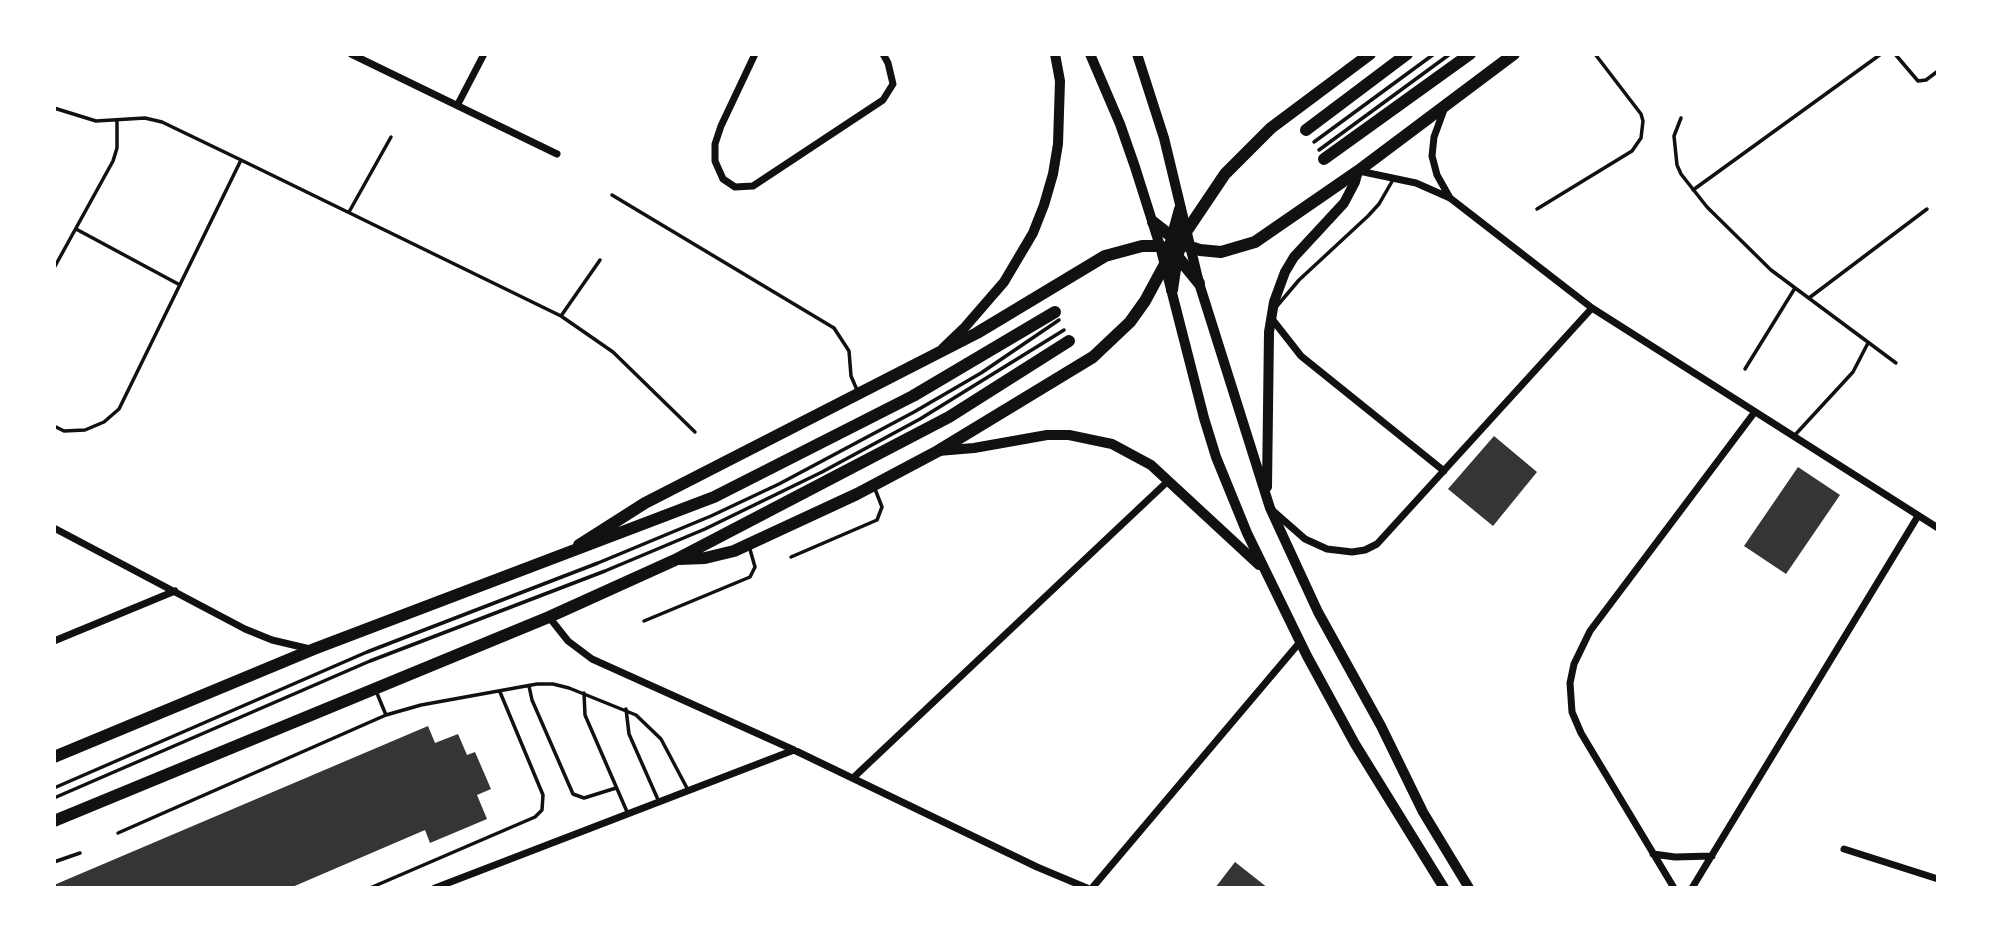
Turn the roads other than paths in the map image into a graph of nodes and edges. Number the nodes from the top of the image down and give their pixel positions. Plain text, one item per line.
1 (351, 54) edge
2 (484, 54) edge
3 (755, 54) edge
4 (883, 54) edge
5 (1055, 54) edge
6 (1090, 54) edge
7 (1137, 54) edge
8 (1370, 54) edge
9 (1407, 54) edge
10 (1434, 54) edge
11 (1450, 54) edge
12 (1470, 54) edge
13 (1514, 54) edge
14 (1595, 54) edge
15 (1881, 54) edge
16 (1895, 54) edge
17 (1938, 71) edge
18 (458, 104) junction
19 (1446, 104) junction
20 (54, 108) edge
21 (1681, 118) dead end
22 (117, 121) junction
23 (1306, 130) dead end
24 (391, 137) dead end
25 (1314, 142) dead end
26 (556, 154) dead end
27 (1321, 154) joint
28 (241, 160) junction
29 (1358, 171) junction
30 (1394, 178) junction
31 (1693, 190) junction
32 (612, 195) dead end
33 (1450, 198) junction
34 (1180, 209) joint
35 (1537, 209) dead end
36 (1927, 209) dead end
37 (349, 212) junction
38 (1153, 222) joint
39 (76, 229) junction
40 (1177, 245) junction
41 (600, 260) dead end
42 (1165, 264) junction
43 (54, 268) edge
44 (1199, 283) joint
45 (180, 285) junction
46 (1795, 288) junction
47 (1172, 290) junction
48 (1808, 298) junction
49 (1592, 308) junction
50 (561, 316) junction
51 (1057, 316) joint
52 (1271, 317) junction
53 (1067, 336) joint
54 (1868, 343) junction
55 (938, 352) junction
56 (1896, 363) dead end
57 (1745, 369) dead end
58 (860, 393) junction
59 (1754, 413) junction
60 (54, 426) edge
61 (695, 432) dead end
62 (1793, 437) junction
63 (938, 451) junction
64 (1444, 471) junction
65 (1168, 481) junction
66 (873, 485) junction
67 (1268, 502) junction
68 (1918, 516) junction
69 (54, 528) edge
70 (1938, 528) edge
71 (748, 545) junction
72 (564, 555) junction
73 (791, 557) dead end
74 (675, 559) junction
75 (1265, 570) junction
76 (175, 591) junction
77 (549, 617) junction
78 (644, 621) dead end
79 (54, 641) edge
80 (1300, 642) junction
81 (314, 649) junction
82 (529, 686) junction
83 (375, 688) junction
84 (500, 691) junction
85 (584, 693) junction
86 (626, 709) junction
87 (386, 715) junction
88 (794, 750) junction
89 (54, 757) edge
90 (853, 778) junction
91 (54, 788) edge
92 (616, 788) junction
93 (688, 790) junction
94 (54, 797) edge
95 (659, 802) junction
96 (628, 814) junction
97 (54, 821) edge
98 (118, 833) dead end
99 (1844, 849) dead end
100 (80, 853) dead end
101 (1653, 854) junction
102 (1712, 856) junction
103 (54, 863) edge
104 (1938, 879) edge
105 (457, 880) junction
106 (383, 882) junction
107 (370, 888) edge
108 (386, 888) edge
109 (435, 888) edge
110 (464, 888) edge
111 (1090, 888) edge
112 (1444, 888) edge
113 (1469, 888) edge
114 (1674, 888) edge
115 (1692, 888) edge

1 - 18 street
2 - 18 street
3 - 4 street
5 - 55 main road
6 - 38 main road
7 - 34 main road
8 - 40 highway
9 - 23 highway
10 - 25 lane
11 - 27 lane
12 - 27 highway
13 - 19 highway
14 - 35 lane
15 - 31 lane
16 - 17 lane
18 - 26 street
19 - 29 highway
19 - 33 street
20 - 22 lane
21 - 31 lane
22 - 28 lane
22 - 39 lane
24 - 37 lane
28 - 37 lane
28 - 45 lane
29 - 30 street
29 - 40 highway
29 - 52 main road
30 - 33 street
30 - 52 lane
31 - 46 lane
32 - 58 lane
33 - 49 street
34 - 40 highway
36 - 48 lane
37 - 50 lane
38 - 40 highway
39 - 43 lane
39 - 45 lane
40 - 42 highway
40 - 44 highway
40 - 47 highway
40 - 55 highway
41 - 50 lane
42 - 47 main road
42 - 63 highway
44 - 67 main road
45 - 60 lane
46 - 48 lane
46 - 57 lane
47 - 75 main road
48 - 54 lane
49 - 59 street
49 - 64 street
50 - 61 lane
51 - 72 highway
51 - 91 lane
52 - 64 street
52 - 67 main road
53 - 74 highway
53 - 94 lane
54 - 56 lane
54 - 62 lane
55 - 58 highway
58 - 72 highway
59 - 62 street
59 - 101 street
62 - 68 street
63 - 65 main road
63 - 66 highway
64 - 67 street
65 - 75 main road
65 - 90 street
66 - 71 highway
66 - 73 lane
67 - 113 main road
68 - 70 street
68 - 102 street
69 - 76 street
71 - 74 highway
71 - 78 lane
72 - 81 highway
74 - 77 highway
75 - 80 main road
76 - 79 street
76 - 81 street
77 - 83 highway
77 - 88 street
80 - 111 street
80 - 112 main road
81 - 89 highway
82 - 84 lane
82 - 85 lane
82 - 92 lane
83 - 87 lane
83 - 97 highway
84 - 87 lane
84 - 106 lane
85 - 86 lane
85 - 92 lane
86 - 93 lane
86 - 95 lane
87 - 98 lane
88 - 90 street
88 - 93 street
90 - 111 street
92 - 96 lane
93 - 95 street
95 - 96 street
96 - 105 street
99 - 104 street
100 - 103 lane
101 - 102 street
101 - 114 street
102 - 115 street
105 - 109 street
105 - 110 street
106 - 107 lane
106 - 108 lane

